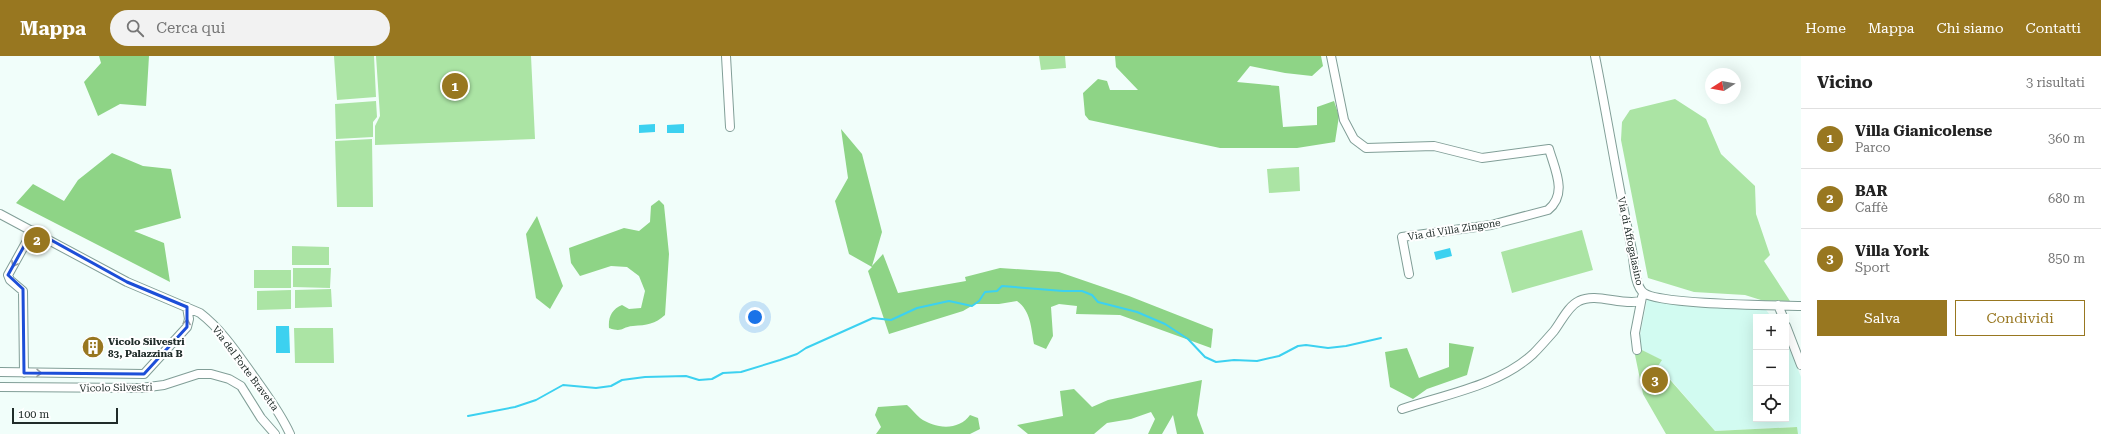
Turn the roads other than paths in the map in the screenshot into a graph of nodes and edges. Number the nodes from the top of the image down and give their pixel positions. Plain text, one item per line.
1 (726, 56) edge
2 (1331, 56) edge
3 (1595, 56) edge
4 (730, 127) dead end
5 (0, 214) edge
6 (33, 230) junction
7 (1409, 274) dead end
8 (1644, 292) junction
9 (1641, 301) junction
10 (1778, 305) junction
11 (1801, 306) edge
12 (187, 307) junction
13 (1782, 314) edge
14 (1789, 334) edge
15 (1637, 350) dead end
16 (1801, 365) edge
17 (0, 372) edge
18 (24, 372) junction
19 (0, 388) edge
20 (1402, 409) dead end
21 (275, 434) edge
22 (290, 434) edge

1 - 4 street
2 - 7 street, Via di Villa Zingone
3 - 8 street, Via di Affogalasino
5 - 6 street, Via del Forte Bravetta
6 - 12 street, Via del Forte Bravetta
6 -> 18 street
8 - 9 street
8 - 10 street, Via di Affogalasino
9 - 15 street
9 - 20 street
10 - 11 street, Via di Affogalasino
10 - 13 street
18 -> 12 street, Vicolo Silvestri
12 - 22 street, Via del Forte Bravetta
14 - 16 street
17 - 18 street, Vicolo Silvestri
19 - 21 street, Vicolo Silvestri

